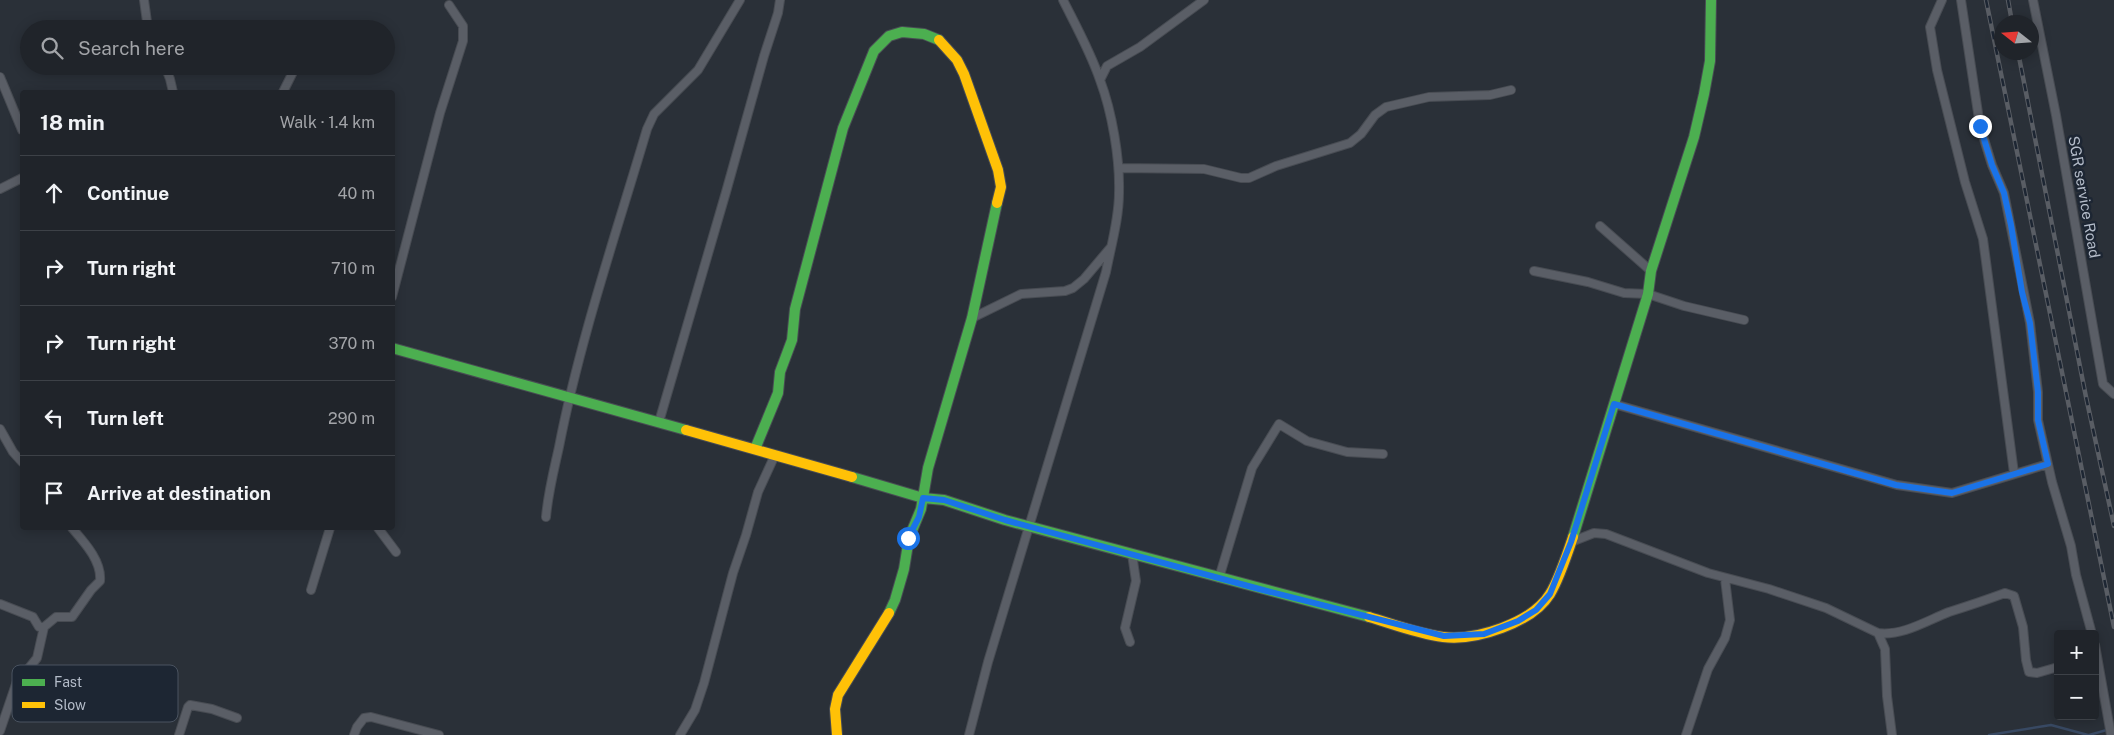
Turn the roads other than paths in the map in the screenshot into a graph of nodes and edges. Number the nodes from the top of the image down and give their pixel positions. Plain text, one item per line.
1 (144, 0) edge
2 (740, 0) edge
3 (780, 0) edge
4 (1063, 0) edge
5 (1204, 0) edge
6 (1711, 0) edge
7 (1942, 0) edge
8 (1961, 0) edge
9 (2033, 0) edge
10 (449, 5) dead end
11 (147, 20) edge
12 (168, 75) edge
13 (292, 75) edge
14 (0, 77) edge
15 (1100, 80) junction
16 (173, 90) edge
17 (284, 90) edge
18 (1510, 90) dead end
19 (20, 125) edge
20 (1119, 168) junction
21 (20, 179) edge
22 (0, 189) edge
23 (1600, 226) dead end
24 (1111, 247) junction
25 (1534, 271) dead end
26 (1651, 271) junction
27 (395, 286) edge
28 (1648, 294) junction
29 (972, 318) junction
30 (1744, 320) dead end
31 (395, 349) edge
32 (2114, 394) edge
33 (569, 397) junction
34 (1614, 404) junction
35 (660, 422) junction
36 (0, 429) edge
37 (754, 449) junction
38 (1383, 454) dead end
39 (775, 455) junction
40 (20, 460) edge
41 (2048, 464) junction
42 (2014, 473) junction
43 (923, 498) junction
44 (546, 518) dead end
45 (1030, 526) junction
46 (70, 530) edge
47 (74, 530) edge
48 (329, 530) edge
49 (380, 530) edge
50 (1571, 542) junction
51 (396, 552) dead end
52 (1132, 554) junction
53 (94, 556) junction
54 (1219, 578) junction
55 (1726, 579) junction
56 (311, 590) dead end
57 (0, 604) edge
58 (44, 627) junction
59 (2091, 630) edge
60 (1878, 633) junction
61 (1130, 642) dead end
62 (31, 665) edge
63 (2054, 668) edge
64 (2099, 669) edge
65 (12, 696) edge
66 (237, 718) dead end
67 (0, 732) edge
68 (9, 735) edge
69 (179, 735) edge
70 (354, 735) edge
71 (439, 735) edge
72 (680, 735) edge
73 (837, 735) edge
74 (968, 735) edge
75 (1686, 735) edge
76 (1892, 735) edge
77 (2111, 735) edge

1 - 11 street
2 - 33 street
3 - 35 street
4 - 15 street
5 - 15 street
6 - 26 street
7 - 42 street
8 - 41 street
9 - 32 street, SGR service Road
10 - 27 street
12 - 16 street
13 - 17 street
14 - 19 street
15 - 20 street
18 - 20 street
20 - 24 street
21 - 22 street
23 - 26 street
24 - 29 street
24 - 45 street
25 - 28 street
26 - 28 street
28 - 30 street
28 - 34 street
29 - 37 street
29 - 43 street
31 - 33 street
33 - 35 street
33 - 44 street
34 - 42 street
34 - 50 street
35 - 37 street
36 - 40 street
37 - 39 street
38 - 54 street
39 - 43 street
39 - 72 street
41 - 42 street
41 - 59 street
43 - 45 street
43 - 73 street
45 - 52 street
45 - 74 street
46 - 53 street
47 - 53 street
48 - 56 street
49 - 51 street
50 - 54 street
50 - 55 street
52 - 54 street
52 - 61 street
53 - 58 street
55 - 60 street
55 - 75 street
57 - 58 street
58 - 62 street
60 - 63 street
60 - 76 street
64 - 77 street
65 - 67 street
66 - 69 street
67 - 68 street
70 - 71 street

